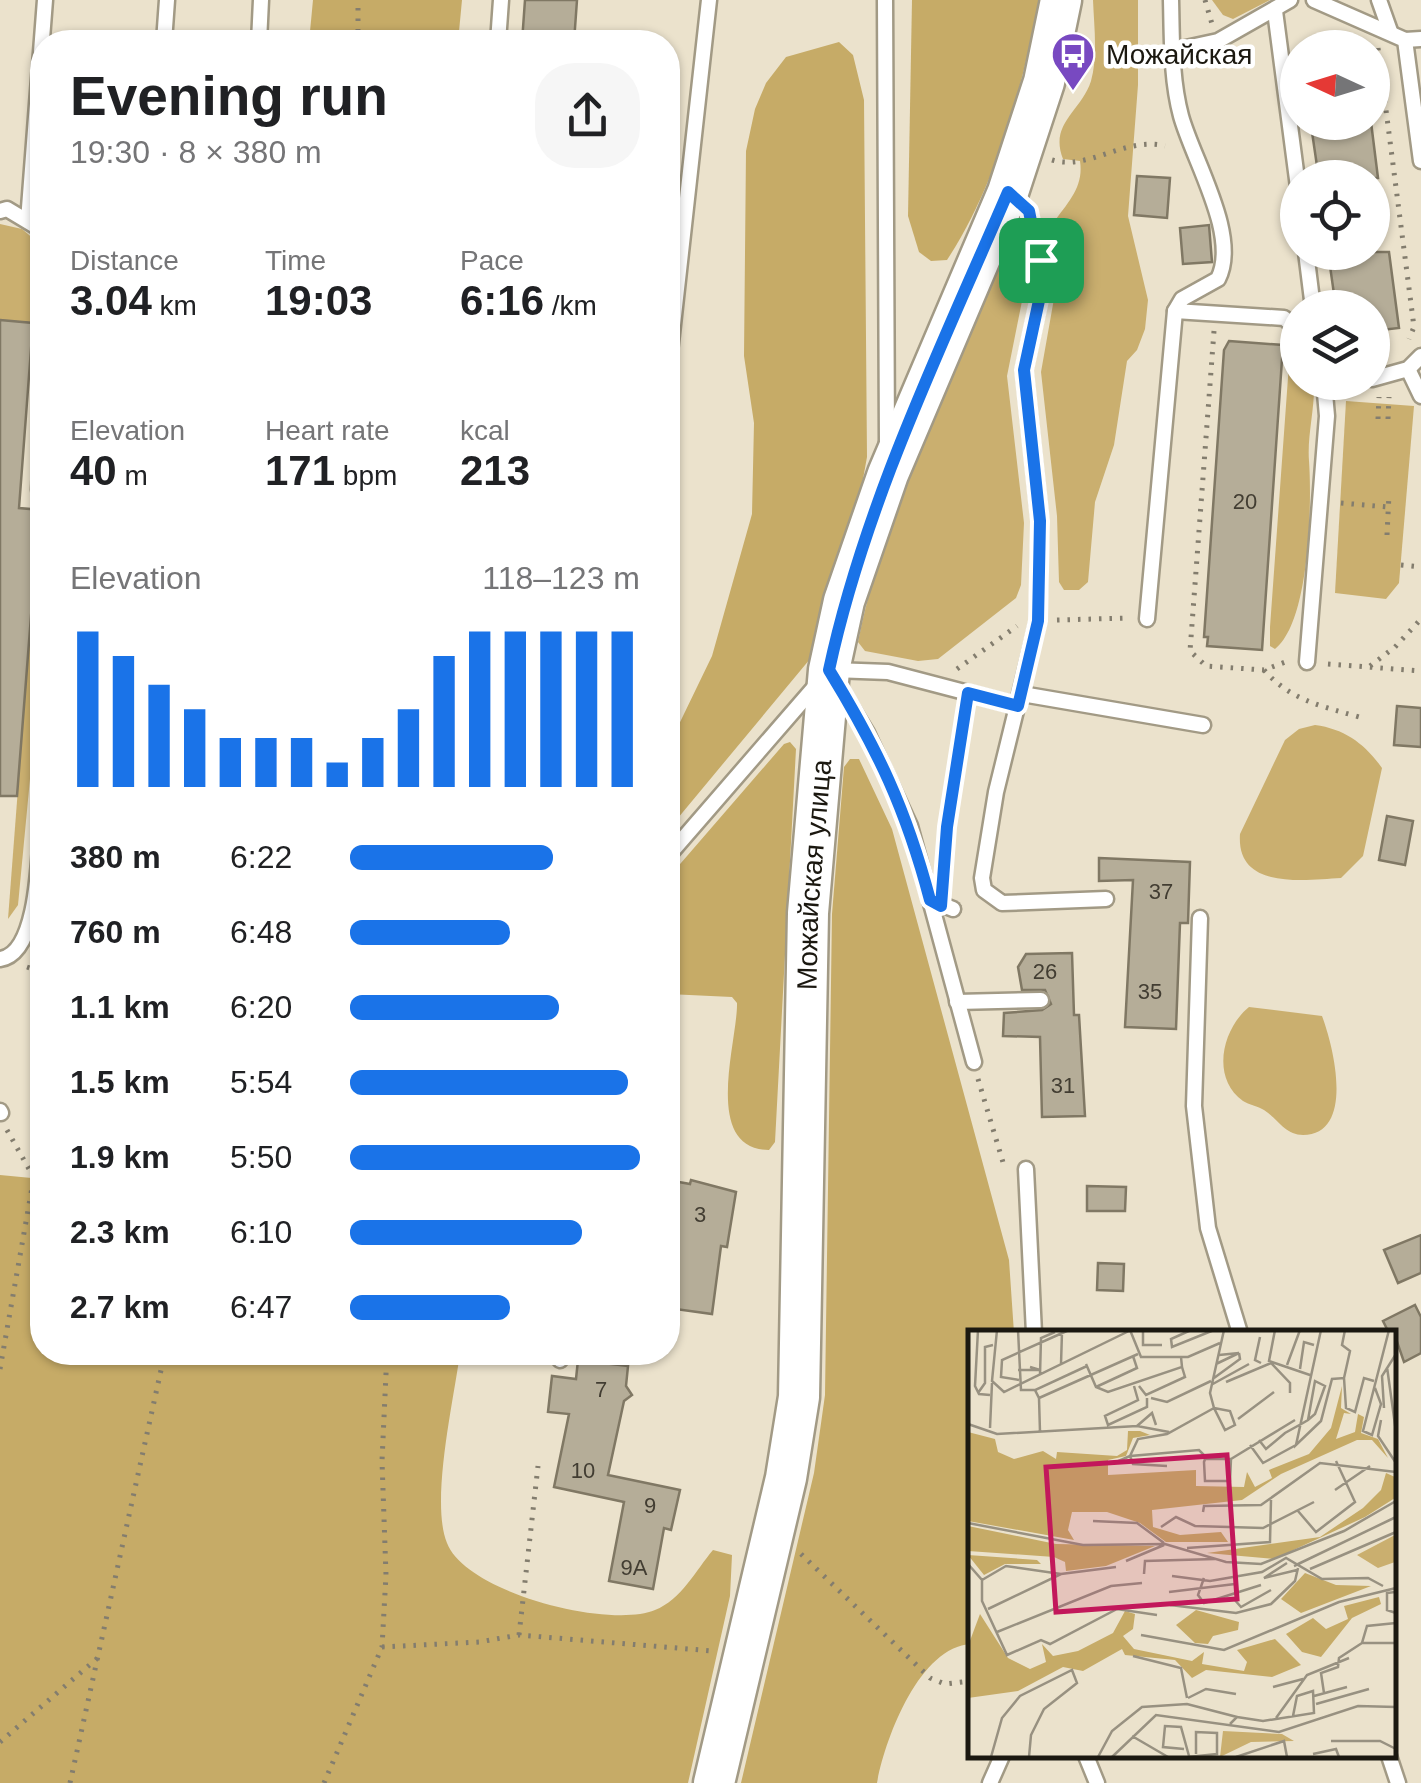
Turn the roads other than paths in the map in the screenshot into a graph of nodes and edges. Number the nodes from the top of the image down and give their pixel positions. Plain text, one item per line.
1 (45, 0) edge
2 (167, 0) edge
3 (261, 0) edge
4 (500, 0) edge
5 (708, 0) edge
6 (885, 0) edge
7 (1061, 0) edge
8 (1171, 0) edge
9 (1290, 0) edge
10 (1314, 0) edge
11 (1380, 0) edge
12 (1275, 11) junction
13 (43, 30) edge
14 (165, 30) edge
15 (260, 30) edge
16 (499, 30) edge
17 (1386, 30) edge
18 (1389, 30) edge
19 (1390, 32) edge
20 (1413, 39) edge
21 (1172, 51) junction
22 (1295, 160) edge
23 (1421, 160) edge
24 (1008, 192) junction
25 (30, 195) edge
26 (0, 211) edge
27 (28, 221) joint
28 (680, 259) edge
29 (1175, 311) junction
30 (1280, 318) edge
31 (1421, 356) edge
32 (1408, 369) junction
33 (1390, 374) edge
34 (1421, 396) edge
35 (1326, 400) edge
36 (888, 474) junction
37 (1147, 619) dead end
38 (1307, 662) road end
39 (829, 670) junction
40 (1020, 700) junction
41 (1203, 725) dead end
42 (680, 842) edge
43 (1106, 899) dead end
44 (1200, 918) dead end
45 (30, 929) edge
46 (0, 959) edge
47 (1041, 1000) dead end
48 (957, 1002) junction
49 (974, 1062) road end
50 (1026, 1171) road end
51 (1034, 1330) edge
52 (1239, 1330) edge
53 (1001, 1758) edge
54 (1087, 1758) edge
55 (1390, 1758) edge
56 (714, 1783) edge
57 (990, 1783) edge
58 (1096, 1783) edge
59 (1398, 1783) edge

1 - 13 lane
2 - 14 lane
3 - 15 lane
4 - 16 lane
5 - 28 lane
6 - 36 lane
7 - 24 main road, Можайская улица
8 - 21 lane
9 - 12 lane
10 - 17 lane
11 - 18 lane
12 - 21 lane
12 - 22 lane
19 - 20 lane
20 - 23 lane
21 - 29 lane
24 - 36 main road, Можайская улица
24 - 40 lane
25 - 27 lane
26 - 27 lane
29 - 30 lane
29 - 37 lane
31 - 32 lane
32 - 33 lane
32 - 34 lane
35 - 38 lane
36 - 39 main road, Можайская улица
39 - 40 lane
39 - 42 lane
39 - 48 lane
39 - 56 main road, Можайская улица
40 - 41 lane
40 - 43 lane
44 - 52 lane
45 - 46 lane
47 - 48 lane
48 - 49 lane
50 - 51 lane
53 - 57 lane
54 - 58 lane
55 - 59 lane

